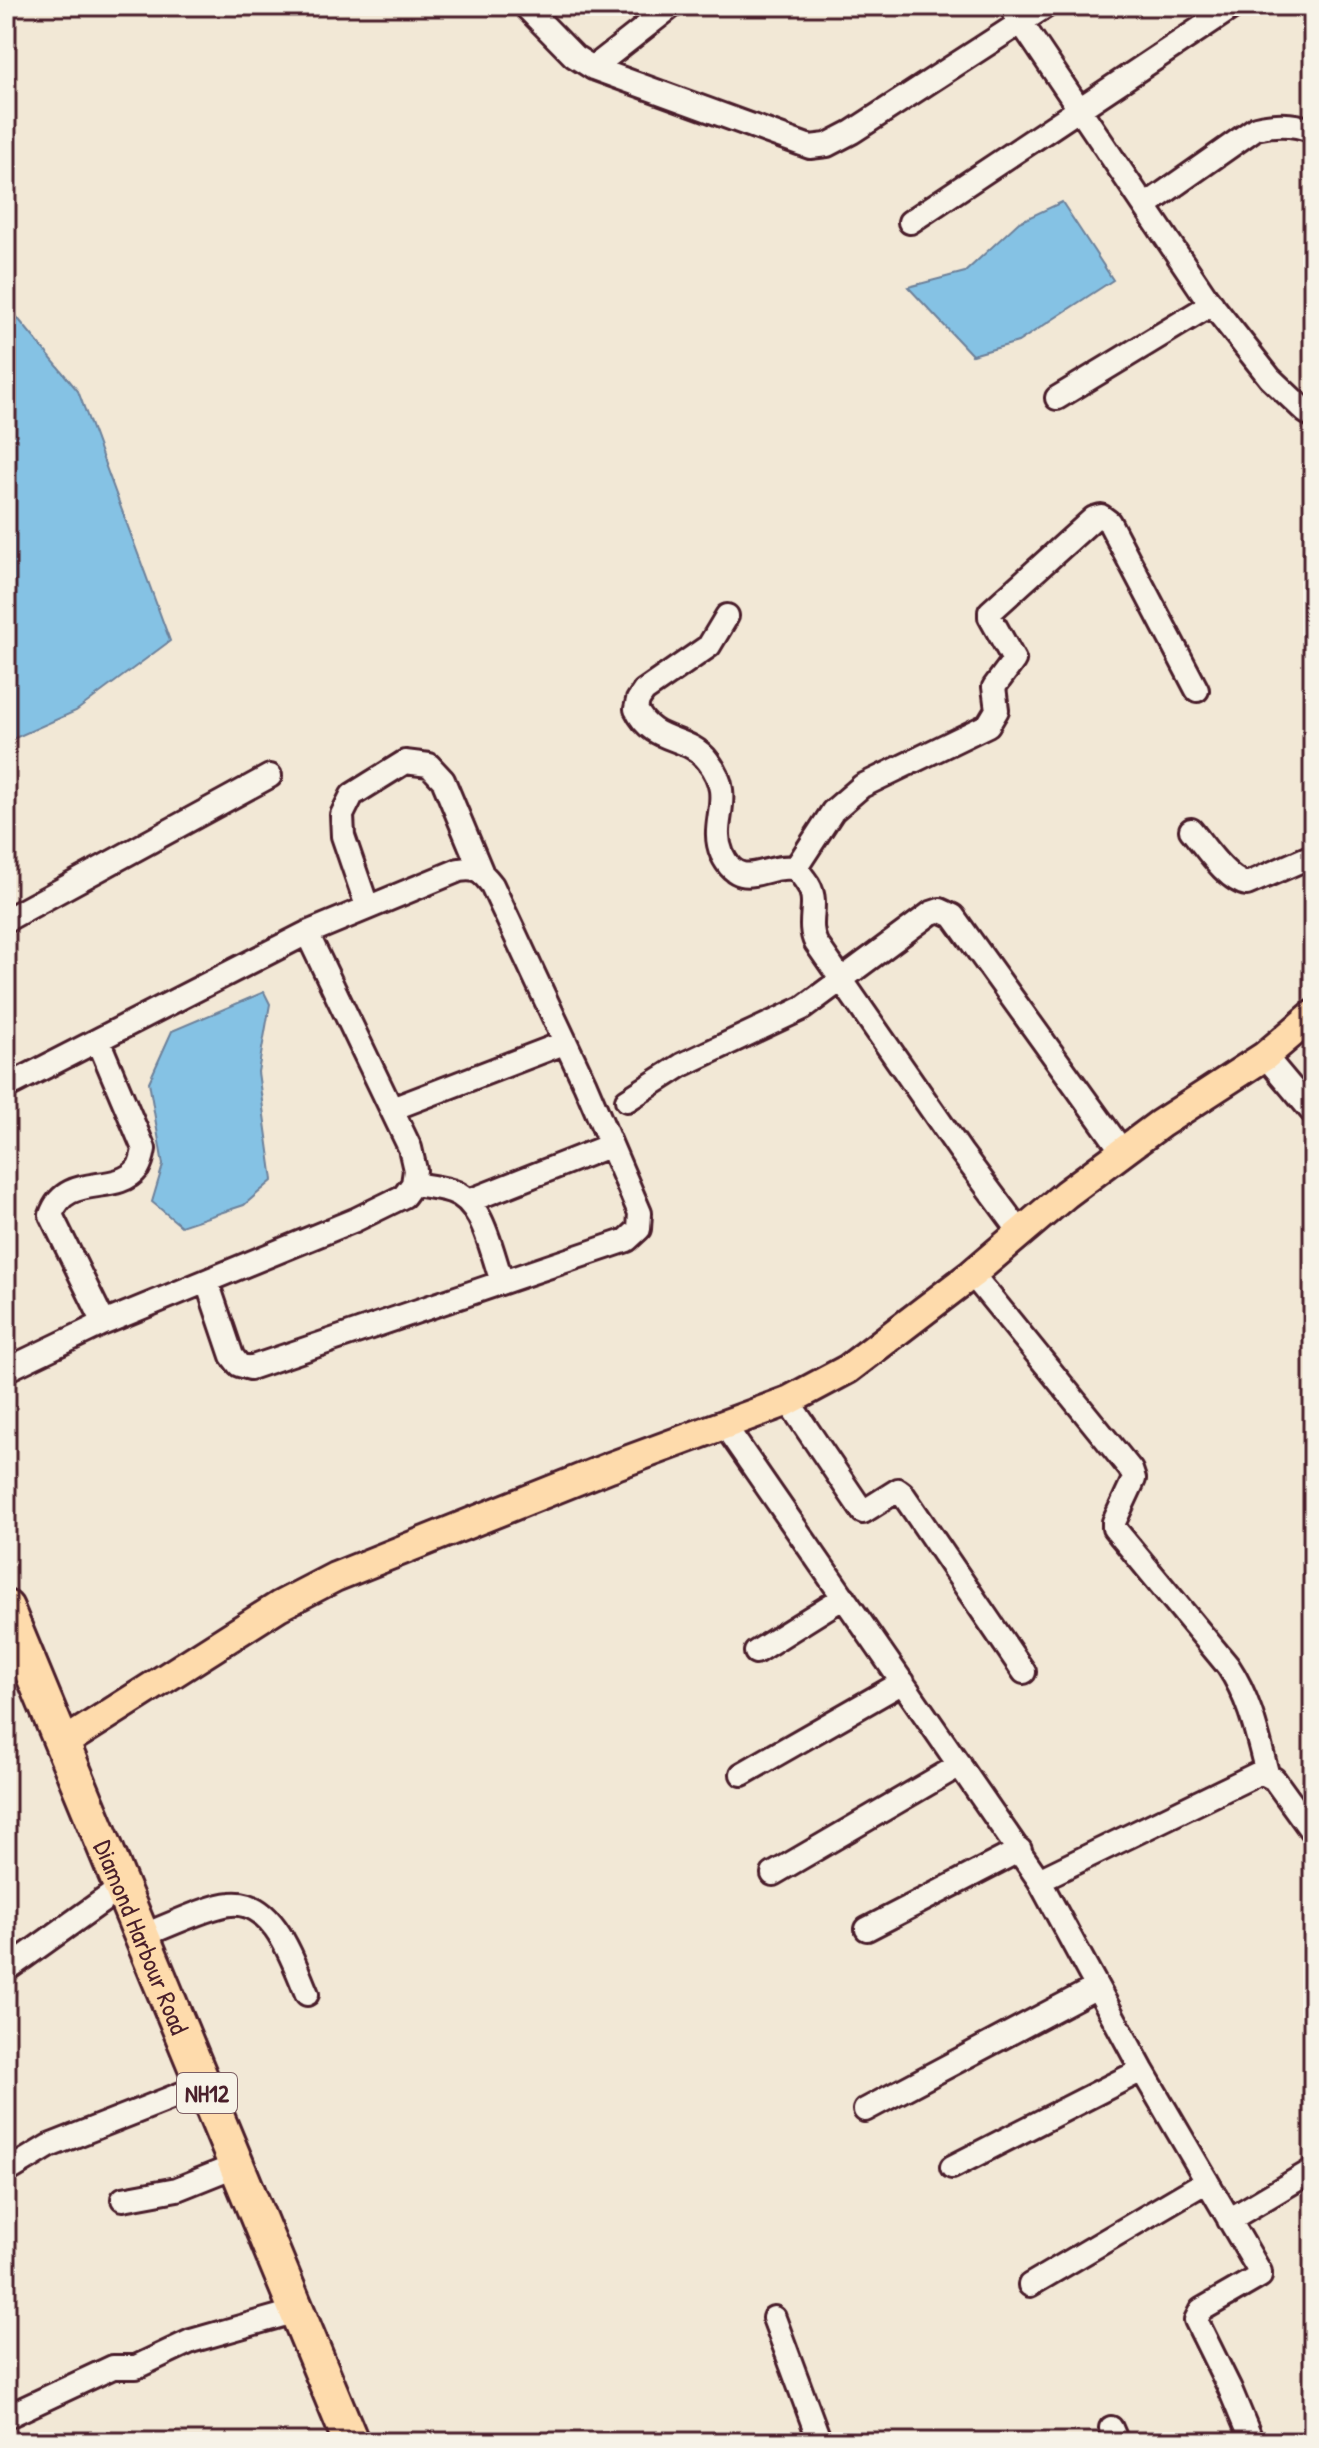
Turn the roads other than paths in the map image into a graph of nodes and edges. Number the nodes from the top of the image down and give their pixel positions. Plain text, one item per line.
1 (525, 6) edge
2 (672, 6) edge
3 (1046, 6) edge
4 (1234, 6) edge
5 (1016, 14) edge
6 (593, 68) junction
7 (1080, 110) junction
8 (1313, 131) edge
9 (1145, 206) junction
10 (910, 222) dead end
11 (1212, 304) junction
12 (1057, 398) dead end
13 (1313, 416) edge
14 (727, 616) dead end
15 (1197, 690) dead end
16 (270, 776) dead end
17 (1191, 830) dead end
18 (1313, 861) edge
19 (795, 869) junction
20 (481, 871) junction
21 (367, 906) junction
22 (6, 920) edge
23 (307, 933) junction
24 (840, 979) junction
25 (1313, 1015) edge
26 (98, 1040) junction
27 (564, 1043) junction
28 (1265, 1056) junction
29 (6, 1087) edge
30 (627, 1100) dead end
31 (392, 1109) junction
32 (1313, 1113) edge
33 (611, 1145) junction
34 (1123, 1152) junction
35 (413, 1184) junction
36 (469, 1201) junction
37 (1021, 1233) junction
38 (972, 1274) junction
39 (502, 1281) junction
40 (207, 1282) junction
41 (104, 1323) junction
42 (6, 1370) edge
43 (788, 1401) junction
44 (725, 1426) junction
45 (844, 1597) junction
46 (6, 1608) edge
47 (756, 1652) dead end
48 (1024, 1672) dead end
49 (903, 1682) junction
50 (62, 1744) junction
51 (960, 1765) junction
52 (1267, 1773) junction
53 (742, 1774) dead end
54 (1313, 1833) edge
55 (1020, 1850) junction
56 (773, 1874) dead end
57 (1039, 1880) junction
58 (122, 1887) junction
59 (867, 1929) dead end
60 (142, 1936) junction
61 (6, 1970) edge
62 (1097, 1987) junction
63 (307, 1994) dead end
64 (1142, 2070) junction
65 (204, 2085) junction
66 (865, 2110) dead end
67 (237, 2165) junction
68 (952, 2167) dead end
69 (1313, 2170) edge
70 (6, 2172) edge
71 (1207, 2181) junction
72 (123, 2199) dead end
73 (1229, 2220) junction
74 (1030, 2285) dead end
75 (297, 2311) junction
76 (774, 2318) dead end
77 (6, 2417) edge
78 (351, 2442) edge
79 (820, 2442) edge
80 (1252, 2442) edge

1 - 6 street
2 - 6 street
3 - 5 street
4 - 7 street
5 - 6 street
5 - 7 street
7 - 9 street
7 - 10 street
8 - 9 street
9 - 11 street
11 - 12 street
11 - 13 street
14 - 19 street
15 - 19 street
16 - 22 street
17 - 18 street
19 - 24 street
20 - 21 street
20 - 21 street
20 - 27 street
21 - 23 street
23 - 26 street
23 - 31 street
24 - 30 street
24 - 34 street
24 - 37 street
25 - 28 main road
26 - 29 street
26 - 41 street
27 - 31 street
27 - 33 street
28 - 32 street
28 - 34 main road
31 - 35 street
33 - 36 street
33 - 39 street
34 - 37 main road
35 - 36 street
35 - 40 street
36 - 39 street
37 - 38 main road
38 - 43 main road
38 - 52 street
39 - 40 street
40 - 41 street
41 - 42 street
43 - 44 main road
43 - 48 street
44 - 45 street
44 - 50 main road
45 - 47 street
45 - 49 street
46 - 50 highway, Diamond Harbour Road / NH12
49 - 51 street
49 - 53 street
50 - 58 highway, Diamond Harbour Road / NH12
51 - 55 street
51 - 56 street
52 - 54 street
52 - 57 street
55 - 57 street
55 - 59 street
57 - 62 street
58 - 60 highway, Diamond Harbour Road / NH12
58 - 61 street
60 - 63 street
60 - 65 highway, Diamond Harbour Road / NH12
62 - 64 street
62 - 66 street
64 - 68 street
64 - 71 street
65 - 67 highway, Diamond Harbour Road / NH12
65 - 70 street
67 - 72 street
67 - 75 highway, Diamond Harbour Road / NH12
69 - 73 street
71 - 73 street
71 - 74 street
73 - 80 street
75 - 77 street
75 - 78 highway, Diamond Harbour Road / NH12
76 - 79 street

